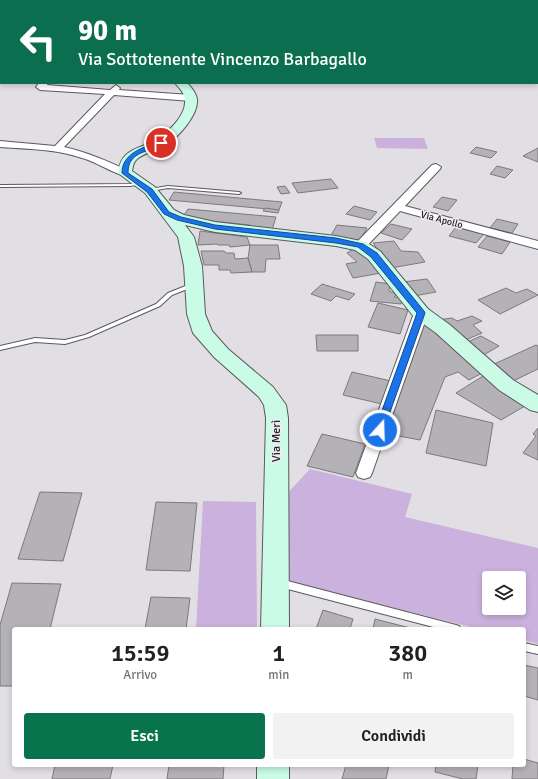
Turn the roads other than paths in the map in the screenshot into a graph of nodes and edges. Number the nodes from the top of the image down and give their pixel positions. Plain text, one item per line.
1 (43, 84) edge
2 (120, 84) edge
3 (182, 84) edge
4 (112, 93) junction
5 (191, 98) junction
6 (0, 144) edge
7 (57, 149) junction
8 (436, 167) dead end
9 (125, 173) junction
10 (0, 186) edge
11 (145, 187) junction
12 (239, 193) dead end
13 (398, 207) junction
14 (166, 213) junction
15 (215, 227) junction
16 (186, 236) junction
17 (538, 245) edge
18 (360, 246) junction
19 (194, 285) junction
20 (421, 313) junction
21 (0, 348) edge
22 (538, 405) edge
23 (364, 473) dead end
24 (276, 582) junction
25 (275, 627) edge
26 (448, 627) edge
27 (526, 647) edge
28 (538, 650) edge
29 (273, 767) edge
30 (273, 779) edge

1 - 4 street
2 - 4 street
3 - 5 street
4 - 5 street
4 - 7 street
5 - 9 street
6 - 7 street
7 - 9 street
8 - 13 street
9 - 11 street
10 - 11 lane
11 - 12 lane
11 - 14 street
13 - 17 street, Via Apollo
13 - 18 street
14 - 15 street
14 - 16 street
15 - 16 street
15 - 18 street
16 - 19 street, Via Merì
18 - 20 street
19 - 21 lane
19 - 24 street, Via Merì
20 - 22 street
20 - 23 street
24 - 25 street, Via Merì
24 - 26 lane
27 - 28 lane
29 - 30 street

